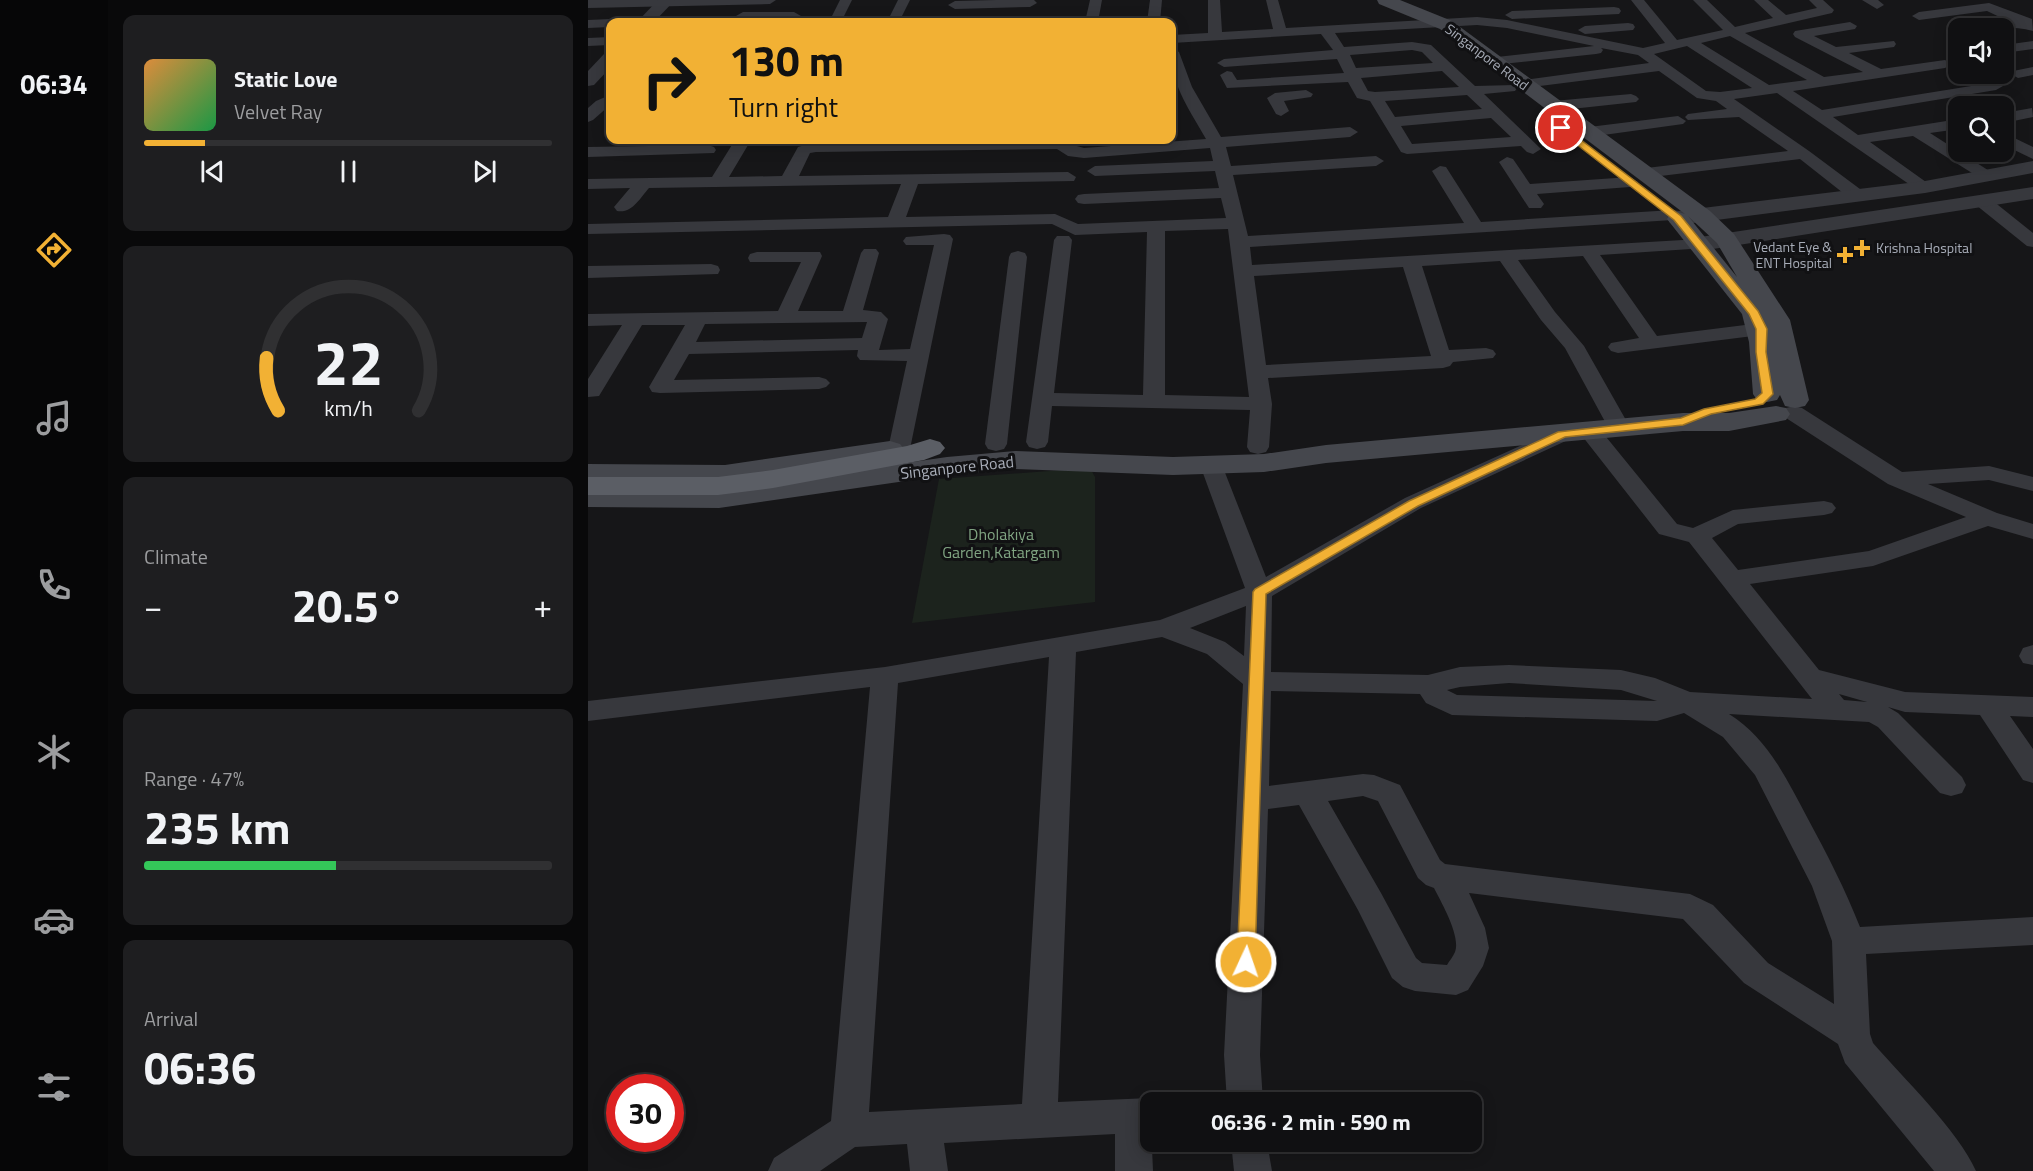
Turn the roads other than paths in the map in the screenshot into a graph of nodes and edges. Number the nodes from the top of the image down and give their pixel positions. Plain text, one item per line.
1 (734, 0) edge
2 (770, 0) edge
3 (846, 0) edge
4 (904, 0) edge
5 (1096, 0) edge
6 (1156, 0) edge
7 (1214, 0) edge
8 (1272, 0) edge
9 (1557, 0) edge
10 (1637, 0) edge
11 (1699, 0) edge
12 (1783, 0) edge
13 (1815, 0) edge
14 (666, 1) edge
15 (1761, 1) edge
16 (1377, 2) edge
17 (588, 4) edge
18 (955, 5) dead end
19 (1029, 5) edge
20 (1409, 5) edge
21 (1468, 8) dead end
22 (1614, 11) dead end
23 (1568, 13) junction
24 (1511, 15) dead end
25 (688, 16) dead end
26 (723, 16) dead end
27 (794, 16) dead end
28 (1919, 16) dead end
29 (650, 18) edge
30 (662, 18) edge
31 (837, 18) edge
32 (895, 18) edge
33 (1093, 18) edge
34 (1154, 18) edge
35 (1783, 20) junction
36 (1477, 21) junction
37 (606, 23) edge
38 (588, 24) edge
39 (2030, 24) edge
40 (1437, 25) junction
41 (2014, 25) edge
42 (1850, 26) dead end
43 (1628, 27) dead end
44 (1326, 31) junction
45 (1733, 32) junction
46 (1281, 33) junction
47 (1580, 34) junction
48 (1215, 37) junction
49 (1176, 39) edge
50 (606, 41) edge
51 (588, 42) edge
52 (1682, 43) junction
53 (1889, 44) dead end
54 (2033, 45) edge
55 (1621, 47) junction
56 (2014, 48) edge
57 (1836, 51) junction
58 (1642, 52) junction
59 (1341, 53) junction
60 (1493, 61) junction
61 (606, 64) edge
62 (1946, 64) dead end
63 (1444, 66) junction
64 (1662, 66) junction
65 (1880, 74) junction
66 (1355, 80) junction
67 (588, 81) edge
68 (1821, 82) junction
69 (1517, 86) junction
70 (1996, 86) dead end
71 (1178, 88) edge
72 (1773, 89) junction
73 (1470, 91) junction
74 (1376, 97) junction
75 (1720, 97) junction
76 (1631, 99) dead end
77 (606, 102) edge
78 (1553, 106) junction
79 (1742, 112) junction
80 (1494, 113) junction
81 (2032, 113) edge
82 (1819, 115) junction
83 (2014, 116) edge
84 (606, 117) edge
85 (588, 118) edge
86 (1391, 122) junction
87 (1948, 125) edge
88 (1914, 130) junction
89 (1350, 132) dead end
90 (1588, 132) junction
91 (1301, 136) junction
92 (588, 137) edge
93 (606, 137) edge
94 (1855, 140) junction
95 (741, 144) edge
96 (966, 144) edge
97 (1067, 144) edge
98 (1136, 144) edge
99 (1217, 144) junction
100 (2014, 144) edge
101 (708, 150) dead end
102 (588, 152) edge
103 (1803, 154) junction
104 (2033, 154) edge
105 (1376, 161) dead end
106 (1507, 162) dead end
107 (2033, 167) edge
108 (1223, 168) junction
109 (1095, 171) dead end
110 (1440, 171) dead end
111 (1986, 174) junction
112 (1068, 177) dead end
113 (1637, 178) junction
114 (912, 179) junction
115 (788, 181) junction
116 (717, 182) junction
117 (644, 183) junction
118 (588, 184) edge
119 (1925, 187) junction
120 (1525, 190) junction
121 (1229, 193) junction
122 (2033, 193) edge
123 (1858, 196) junction
124 (1083, 199) dead end
125 (1982, 201) junction
126 (623, 207) dead end
127 (1684, 216) junction
128 (895, 222) junction
129 (1546, 222) junction
130 (1236, 223) junction
131 (1156, 227) junction
132 (1476, 227) junction
133 (588, 229) edge
134 (1726, 239) junction
135 (1063, 240) dead end
136 (912, 241) dead end
137 (1240, 242) junction
138 (2033, 242) edge
139 (1700, 244) junction
140 (1588, 251) junction
141 (870, 254) dead end
142 (1018, 257) dead end
143 (1506, 257) junction
144 (757, 258) dead end
145 (1411, 262) junction
146 (711, 270) dead end
147 (1244, 271) junction
148 (588, 272) edge
149 (851, 316) junction
150 (699, 318) junction
151 (785, 318) junction
152 (636, 319) junction
153 (588, 320) edge
154 (1761, 329) junction
155 (1652, 343) junction
156 (870, 344) junction
157 (1618, 346) dead end
158 (682, 348) junction
159 (1486, 354) dead end
160 (918, 355) junction
161 (1442, 357) junction
162 (1257, 372) junction
163 (819, 382) dead end
164 (591, 391) dead end
165 (1043, 399) junction
166 (1154, 403) junction
167 (1261, 404) junction
168 (1778, 405) junction
169 (1620, 429) junction
170 (1576, 433) junction
171 (1037, 442) junction
172 (996, 444) junction
173 (1258, 447) junction
174 (930, 448) joint
175 (1326, 454) junction
176 (887, 455) junction
177 (1211, 465) junction
178 (588, 473) edge
179 (1896, 479) junction
180 (2033, 484) edge
181 (588, 486) edge
182 (588, 498) edge
183 (1824, 508) dead end
184 (1988, 518) junction
185 (2032, 532) edge
186 (1696, 536) junction
187 (1732, 579) junction
188 (1259, 592) junction
189 (1164, 628) junction
190 (1063, 647) junction
191 (885, 676) junction
192 (1810, 677) junction
193 (1257, 681) junction
194 (1687, 702) junction
195 (2033, 707) edge
196 (1836, 710) junction
197 (588, 711) edge
198 (1993, 713) dead end
199 (2033, 772) edge
200 (1951, 785) dead end
201 (1307, 792) junction
202 (1253, 800) junction
203 (1445, 878) junction
204 (2033, 931) edge
205 (1849, 942) junction
206 (1852, 1034) junction
207 (1244, 1092) edge
208 (1140, 1116) edge
209 (1039, 1121) junction
210 (924, 1127) junction
211 (849, 1130) junction
212 (1140, 1130) edge
213 (1250, 1152) edge
214 (787, 1171) edge
215 (929, 1171) edge
216 (1134, 1171) edge
217 (1253, 1171) edge
218 (1957, 1171) edge

1 - 2 street
1 - 14 street
3 - 31 street
4 - 32 street
5 - 33 street
6 - 34 street
7 - 48 street
8 - 46 street
9 - 23 street
10 - 52 street
11 - 45 street
12 - 15 street
13 - 35 street
14 - 17 street
14 - 29 street
15 - 35 street
16 - 20 main road, Singanpore Road
16 - 40 main road, Singanpore Road
18 - 19 street
20 - 40 main road, Singanpore Road
21 - 36 street
22 - 23 street
23 - 24 street
23 - 47 street
25 - 30 street
26 - 27 street
28 - 39 street
35 - 45 street
36 - 40 street
36 - 47 street
37 - 38 street
39 - 41 street
40 - 44 street
40 - 60 main road, Singanpore Road
40 - 69 main road, Singanpore Road
42 - 57 street
43 - 47 street
44 - 46 street
44 - 59 street
45 - 52 street
45 - 68 street
46 - 48 street
47 - 55 street
48 - 49 street
50 - 51 street
52 - 58 street
52 - 72 street
53 - 57 street
54 - 56 street
55 - 58 street
55 - 60 street
57 - 65 street
58 - 64 street
59 - 63 street
59 - 66 street
59 - 66 street
60 - 69 main road, Singanpore Road
61 - 67 street
62 - 65 street
63 - 66 street
63 - 73 street
64 - 69 street
64 - 75 street
65 - 68 street
66 - 74 street
66 - 91 street
68 - 72 street
69 - 73 street
69 - 78 main road, Singanpore Road
69 - 113 main road, Singanpore Road
70 - 82 street
71 - 99 street
72 - 75 street
72 - 82 street
73 - 74 street
73 - 80 street
74 - 86 street
75 - 79 street
76 - 78 street
77 - 85 street
78 - 90 main road, Singanpore Road
79 - 90 street
79 - 103 street
80 - 86 street
80 - 86 street
81 - 83 street
82 - 94 street
84 - 85 street
87 - 88 street
88 - 94 street
88 - 111 street
89 - 91 street
90 - 113 main road, Singanpore Road
91 - 99 street
92 - 93 street
94 - 119 street
95 - 116 street
96 - 115 street
97 - 98 street
98 - 99 street
99 - 108 street
100 - 104 street
101 - 102 street
103 - 113 street
103 - 123 street
105 - 108 street
106 - 120 street
107 - 111 street
108 - 109 street
108 - 121 street
110 - 132 street
111 - 119 street
112 - 114 street
113 - 120 street
113 - 127 main road, Singanpore Road
113 - 127 main road, Singanpore Road
114 - 115 street
114 - 128 street
115 - 116 street
116 - 117 street
117 - 118 street
117 - 126 street
119 - 123 street
120 - 129 street
121 - 124 street
121 - 130 street
122 - 125 street
123 - 127 street
125 - 134 street
125 - 138 street
127 - 129 street
127 - 134 main road, Singanpore Road
127 - 139 main road, Singanpore Road
128 - 131 street
128 - 133 street
129 - 132 street
130 - 131 street
130 - 137 street
131 - 166 street
132 - 137 street
134 - 139 street
134 - 168 main road, Singanpore Road
135 - 165 street
136 - 160 street
137 - 147 street
139 - 140 street
139 - 154 main road, Singanpore Road
140 - 143 street
140 - 155 street
141 - 149 street
142 - 172 street
143 - 145 street
143 - 169 street
144 - 151 street
145 - 147 street
145 - 161 street
146 - 148 street
147 - 162 street
149 - 151 street
149 - 156 street
150 - 151 street
150 - 152 street
150 - 158 street
152 - 153 street
152 - 164 street
154 - 155 street
154 - 168 main road, Singanpore Road
155 - 157 street
156 - 158 street
156 - 160 street
158 - 163 street
159 - 161 street
160 - 176 street
161 - 162 street
162 - 167 street
165 - 166 street
165 - 171 street
166 - 167 street
167 - 173 street
168 - 169 main road, Singanpore Road
168 - 179 street
169 - 170 main road, Singanpore Road
170 - 175 main road, Singanpore Road
170 - 186 street
170 - 188 street
171 - 172 main road, Singanpore Road
171 - 173 main road, Singanpore Road
172 - 174 main road, Singanpore Road
173 - 175 main road, Singanpore Road
174 - 176 highway
175 - 177 main road, Singanpore Road
176 - 178 main road, Singanpore Road
176 - 181 highway
177 - 182 main road, Singanpore Road
177 - 188 street
179 - 180 street
179 - 184 street
183 - 186 street
184 - 185 street
184 - 187 street
186 - 187 street
187 - 192 street
188 - 189 street
188 - 193 street
189 - 190 street
189 - 193 street
190 - 191 street
190 - 209 street
191 - 197 street
191 - 211 street
192 - 195 street
192 - 196 street
193 - 194 street
193 - 202 street
194 - 196 street
194 - 205 street
196 - 200 street
198 - 199 street
201 - 202 street
201 - 203 street
201 - 203 street
202 - 207 street
203 - 206 street
204 - 205 street
205 - 206 street
206 - 218 street
208 - 209 street
209 - 210 street
210 - 211 street
210 - 215 street
211 - 214 street
212 - 216 street
213 - 217 street

